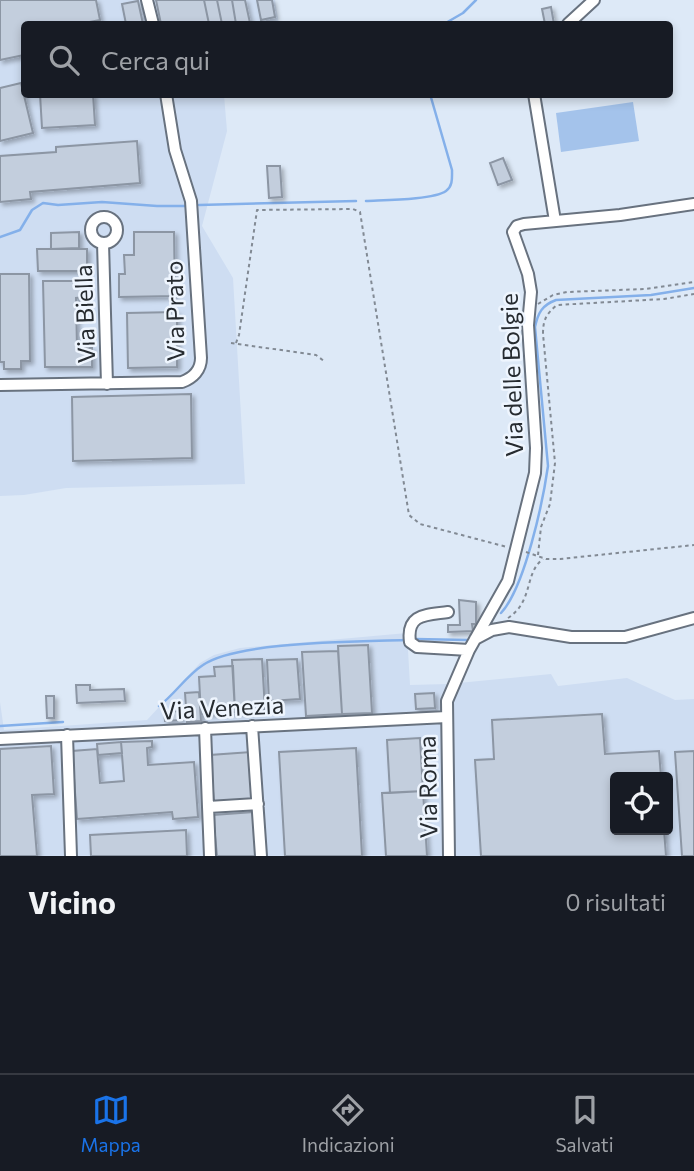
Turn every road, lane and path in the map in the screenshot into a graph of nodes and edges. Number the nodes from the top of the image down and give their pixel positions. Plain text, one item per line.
1 (148, 0) edge
2 (594, 0) edge
3 (152, 21) edge
4 (571, 21) edge
5 (167, 98) edge
6 (535, 98) edge
7 (694, 204) edge
8 (555, 221) junction
9 (103, 243) dead end
10 (694, 282) edge
11 (694, 294) edge
12 (529, 317) junction
13 (231, 343) dead end
14 (236, 343) junction
15 (324, 361) dead end
16 (107, 384) junction
17 (0, 385) edge
18 (694, 545) edge
19 (518, 550) junction
20 (537, 555) junction
21 (544, 558) junction
22 (448, 612) dead end
23 (694, 618) edge
24 (502, 619) dead end
25 (475, 639) junction
26 (469, 650) junction
27 (447, 717) junction
28 (252, 726) junction
29 (205, 729) junction
30 (67, 735) junction
31 (0, 739) edge
32 (258, 804) junction
33 (208, 807) junction
34 (71, 856) edge
35 (210, 856) edge
36 (261, 856) edge
37 (449, 856) edge

1 - 3 street
2 - 4 street
5 - 16 street, Via Prato
6 - 8 street
7 - 8 street
8 - 12 street, Via delle Bolgie
9 - 16 street, Via Biella
10 - 12 path
11 - 20 path
12 - 19 street, Via delle Bolgie
13 - 14 path
14 - 15 path
14 - 19 path
16 - 17 street, Via Prato
18 - 21 path
19 - 20 path
19 - 25 street, Via delle Bolgie
20 - 21 path
21 - 24 path
22 - 26 street
23 - 25 street
25 - 26 street, Via delle Bolgie
26 - 27 street, Via Roma
27 - 28 street, Via Venezia
27 - 37 street, Via Roma
28 - 29 street, Via Venezia
28 - 32 street
29 - 30 street, Via Venezia
29 - 33 street
30 - 31 street, Via Venezia
30 - 34 street
32 - 33 street
32 - 36 street
33 - 35 street

